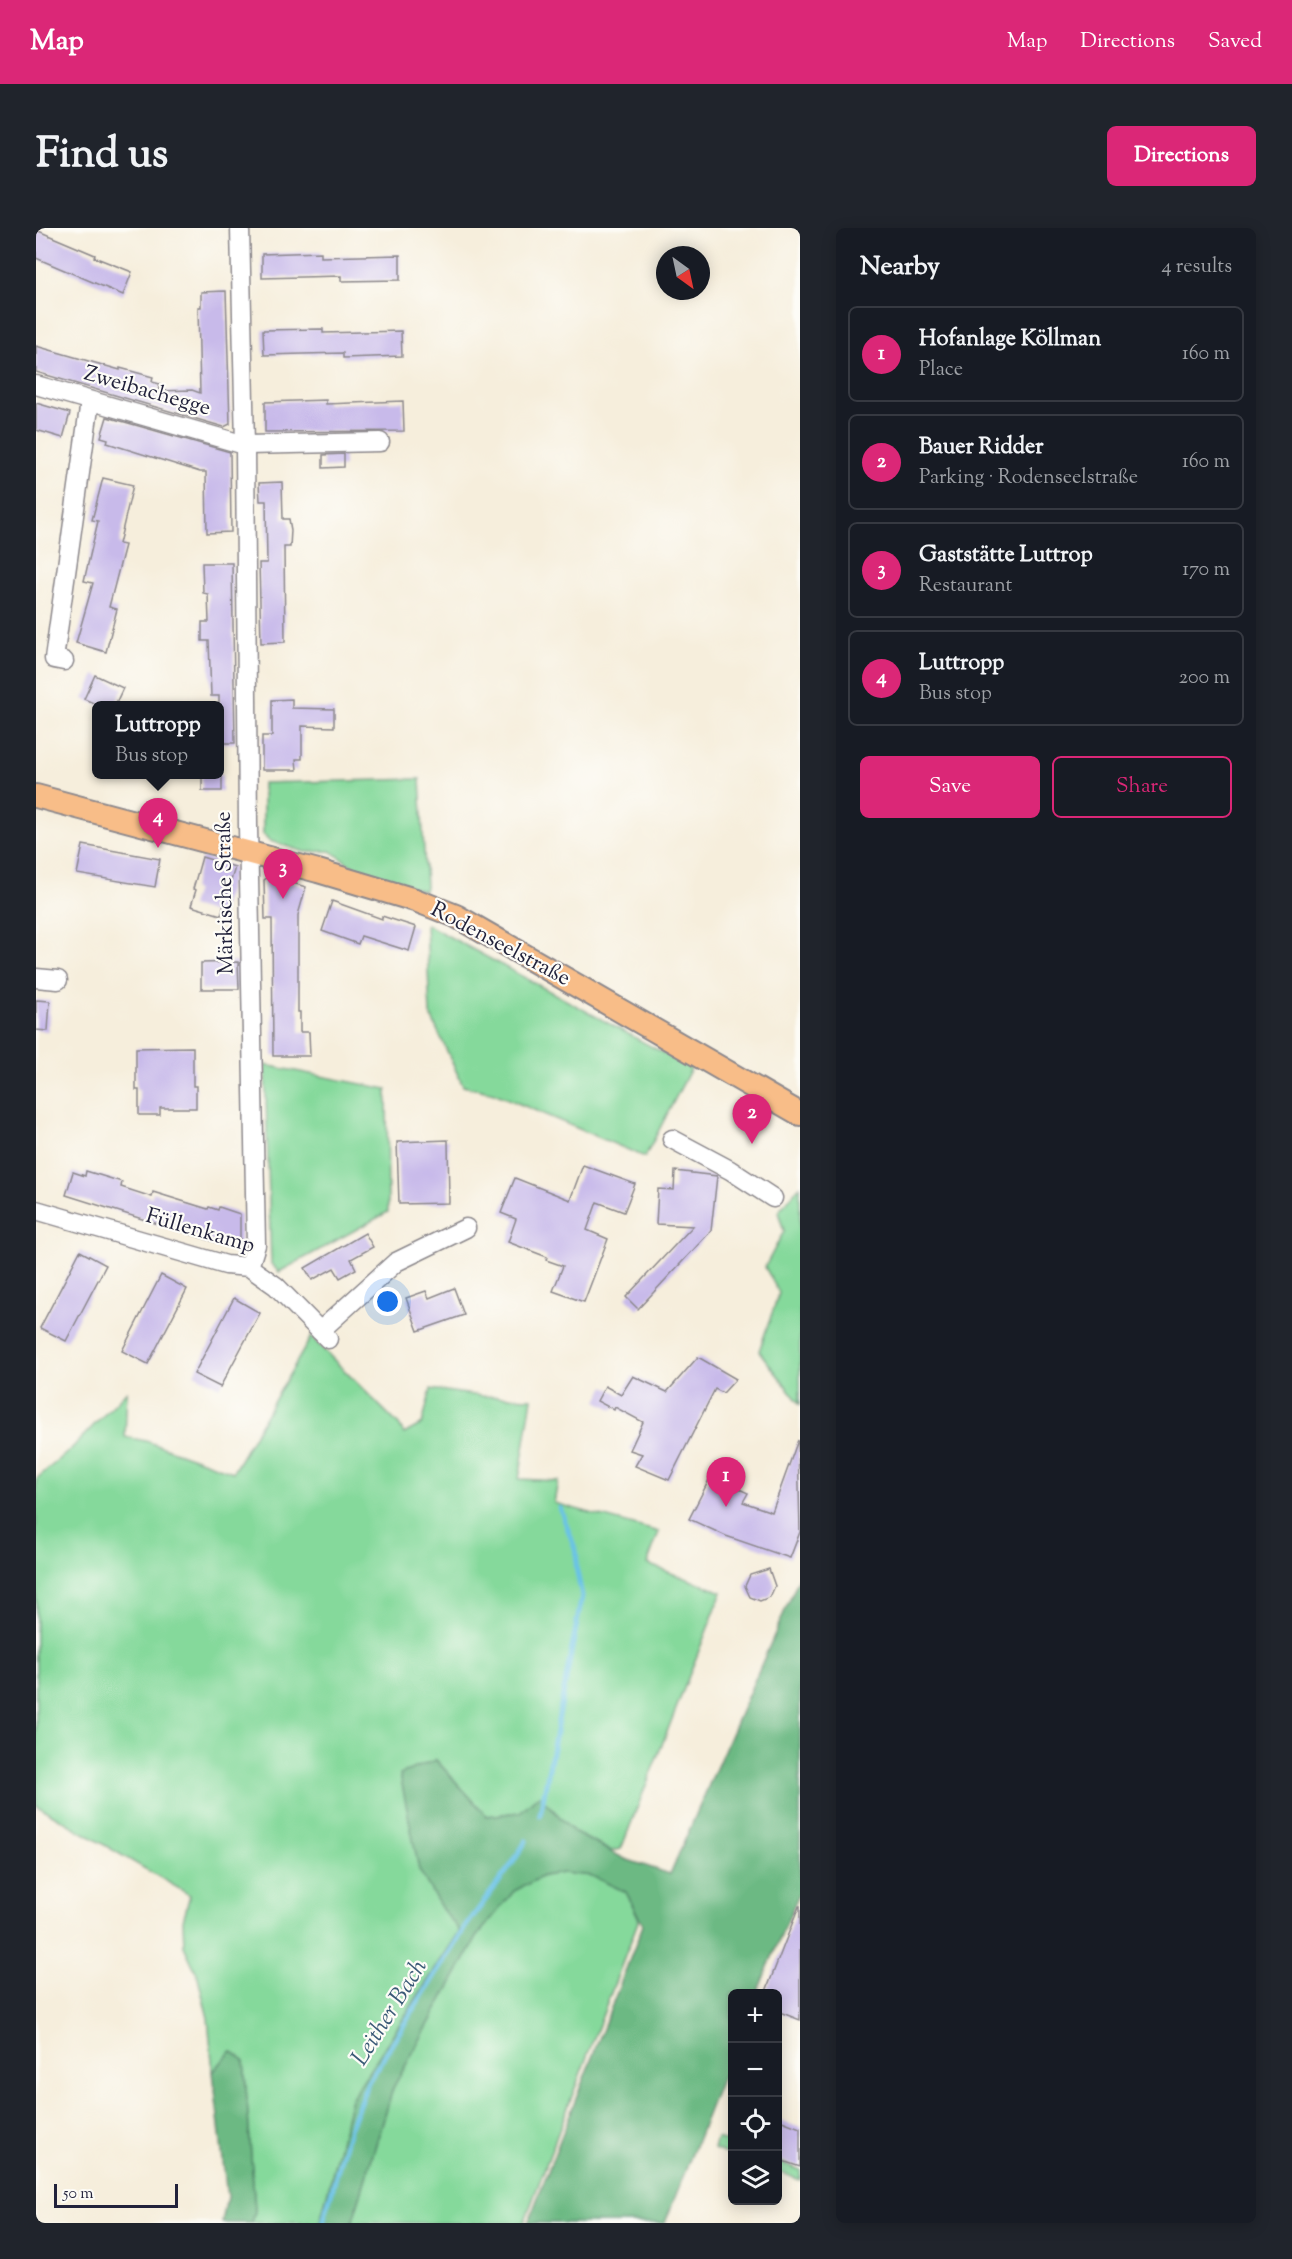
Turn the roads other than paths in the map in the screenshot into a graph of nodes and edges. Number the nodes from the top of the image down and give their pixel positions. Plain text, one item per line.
1 (240, 228) edge
2 (36, 385) edge
3 (90, 401) junction
4 (380, 442) dead end
5 (245, 445) junction
6 (64, 661) dead end
7 (36, 796) edge
8 (249, 853) junction
9 (36, 978) edge
10 (58, 980) dead end
11 (800, 1114) edge
12 (672, 1140) dead end
13 (773, 1198) dead end
14 (36, 1210) edge
15 (466, 1228) dead end
16 (249, 1267) junction

1 - 5 street, Märkische Straße
2 - 3 street, Zweibachegge
3 - 5 street, Zweibachegge
3 - 6 street
4 - 5 street
5 - 8 street, Märkische Straße
7 - 8 main road, Rodenseelstraße
8 - 11 main road, Rodenseelstraße
8 - 16 street, Märkische Straße
9 - 10 street
12 - 13 street
14 - 16 street, Füllenkamp
15 - 16 street, Füllenkamp

